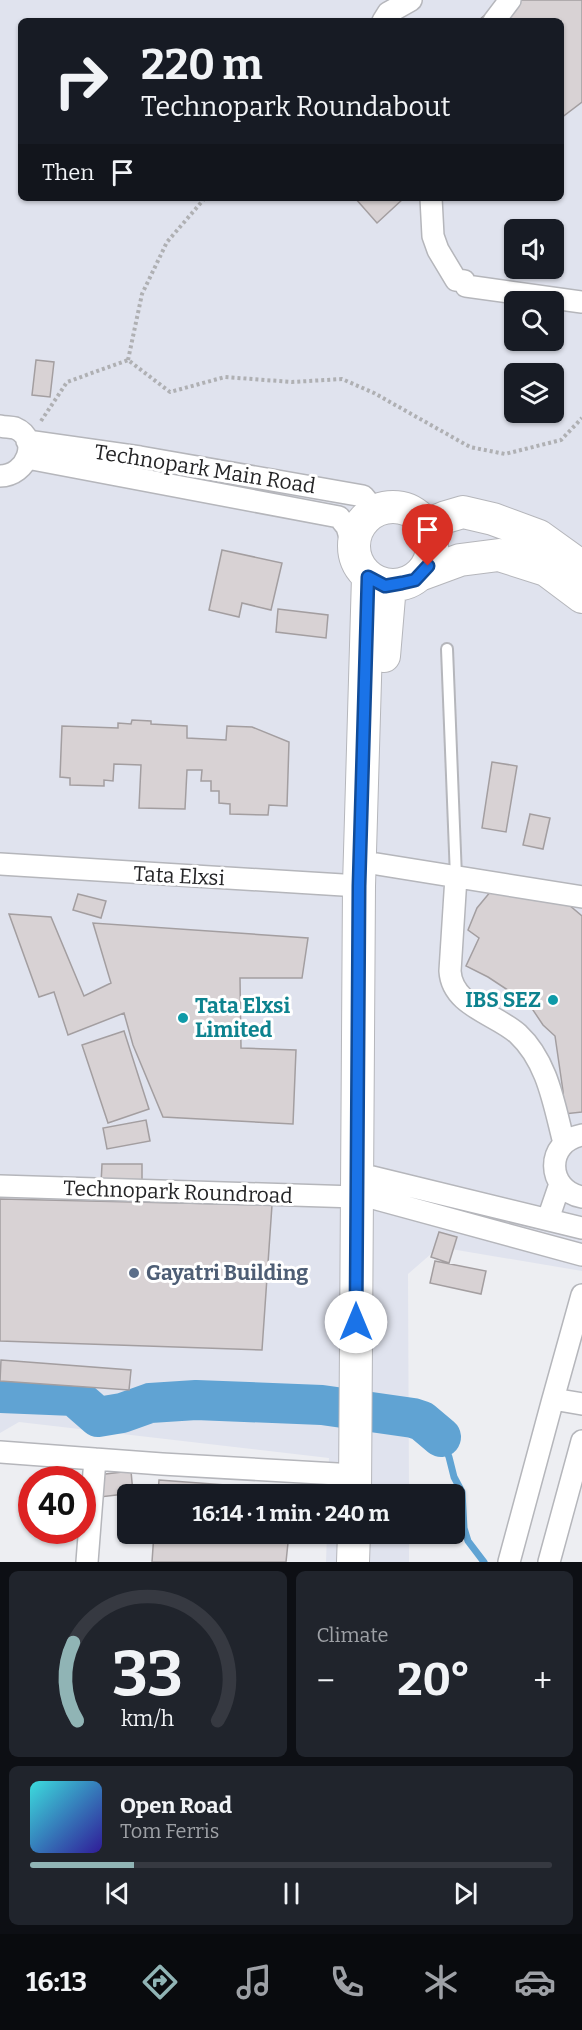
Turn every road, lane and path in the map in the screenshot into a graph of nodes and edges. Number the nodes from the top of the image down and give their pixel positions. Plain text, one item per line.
1 (411, 0) edge
2 (510, 0) edge
3 (385, 18) edge
4 (496, 18) edge
5 (202, 201) edge
6 (431, 201) edge
7 (582, 302) edge
8 (128, 360) junction
9 (582, 418) edge
10 (0, 426) edge
11 (27, 450) junction
12 (0, 476) edge
13 (370, 514) junction
14 (427, 525) junction
15 (582, 567) edge
16 (371, 571) junction
17 (422, 574) junction
18 (582, 597) edge
19 (447, 649) dead end
20 (0, 864) edge
21 (368, 875) junction
22 (456, 877) junction
23 (582, 897) edge
24 (573, 1139) edge
25 (560, 1184) junction
26 (0, 1186) edge
27 (364, 1187) junction
28 (582, 1197) edge
29 (548, 1220) junction
30 (582, 1228) edge
31 (582, 1255) edge
32 (582, 1295) edge
33 (362, 1375) junction
34 (553, 1399) junction
35 (582, 1404) edge
36 (582, 1441) edge
37 (0, 1452) edge
38 (96, 1459) junction
39 (361, 1481) edge
40 (354, 1544) edge
41 (368, 1544) edge
42 (512, 1553) edge
43 (550, 1560) edge
44 (87, 1562) edge
45 (353, 1562) edge
46 (368, 1562) edge

1 - 3 street
2 - 4 street
5 - 8 path
6 - 7 street
8 - 9 path
8 - 11 path
10 - 11 street
11 - 12 street
11 - 13 street, Technopark Main Road
11 - 16 street
13 - 14 street
13 - 16 street
14 - 15 street
14 - 17 street
16 - 17 street
16 - 21 street
17 - 18 street
19 - 22 lane
20 - 21 street, Tata Elxsi
21 - 22 street, Tata Elxsi
21 - 27 street
22 - 23 street, Tata Elxsi
22 - 24 street
24 - 25 street
25 - 28 street
25 - 29 street
26 - 27 street, Technopark Roundroad
27 - 29 street
27 - 31 street
27 - 33 street
29 - 30 street
32 - 34 street
33 - 39 street
33 - 39 street
34 - 35 street
34 - 42 street
36 - 43 street
37 - 38 street
38 - 39 street
38 - 44 street
40 - 45 street
41 - 46 street

